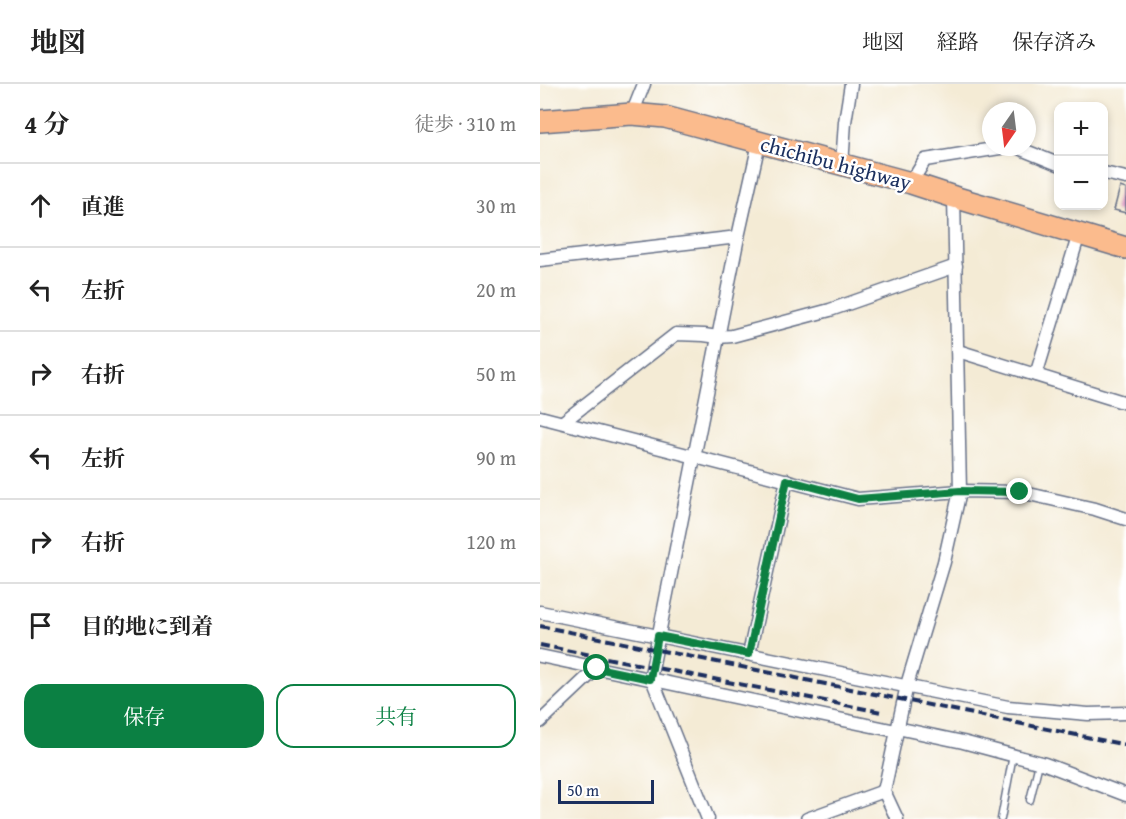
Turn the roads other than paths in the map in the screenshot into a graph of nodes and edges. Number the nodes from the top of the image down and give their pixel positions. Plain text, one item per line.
1 (644, 84) edge
2 (851, 84) edge
3 (632, 114) junction
4 (540, 121) edge
5 (759, 142) junction
6 (982, 151) edge
7 (1036, 155) edge
8 (1054, 162) edge
9 (842, 165) junction
10 (1108, 174) edge
11 (1126, 178) edge
12 (911, 183) junction
13 (954, 197) junction
14 (1079, 234) junction
15 (738, 237) junction
16 (1126, 248) edge
17 (540, 260) edge
18 (956, 266) junction
19 (718, 338) junction
20 (958, 351) junction
21 (1036, 375) junction
22 (1126, 403) edge
23 (540, 417) edge
24 (563, 422) junction
25 (695, 456) junction
26 (787, 480) junction
27 (960, 491) junction
28 (1126, 519) edge
29 (540, 612) edge
30 (658, 636) junction
31 (749, 654) junction
32 (540, 656) edge
33 (597, 668) junction
34 (651, 679) junction
35 (907, 685) junction
36 (1126, 713) edge
37 (540, 722) edge
38 (896, 729) junction
39 (1013, 755) junction
40 (1039, 762) junction
41 (884, 790) junction
42 (1126, 795) edge
43 (1030, 800) dead end
44 (708, 819) edge
45 (807, 819) edge
46 (897, 819) edge
47 (1001, 819) edge

1 - 3 street
2 - 9 street
3 - 4 highway, chichibu highway
3 - 5 highway, chichibu highway
5 - 9 highway, chichibu highway
5 - 15 street
6 - 12 street
7 - 8 street
9 - 12 highway, chichibu highway
10 - 11 street
12 - 13 highway, chichibu highway
13 - 14 highway, chichibu highway
13 - 18 street
14 - 16 highway, chichibu highway
14 - 21 street
15 - 17 street
15 - 19 street
18 - 19 street
18 - 20 street
19 - 24 street
19 - 25 street
20 - 21 street
20 - 27 street
21 - 22 street
23 - 24 street
24 - 25 street
25 - 26 street
25 - 30 street
26 - 27 street
26 - 31 street
27 - 28 street
27 - 35 street
29 - 30 street
30 - 31 street
30 - 34 street
31 - 35 street
32 - 33 street
33 - 34 street
33 - 37 street
34 - 38 street
34 - 44 street
35 - 36 street
35 - 38 street
38 - 39 street
38 - 41 street
39 - 40 street
39 - 47 lane
40 - 42 street
40 - 43 lane
41 - 45 street
41 - 46 street

